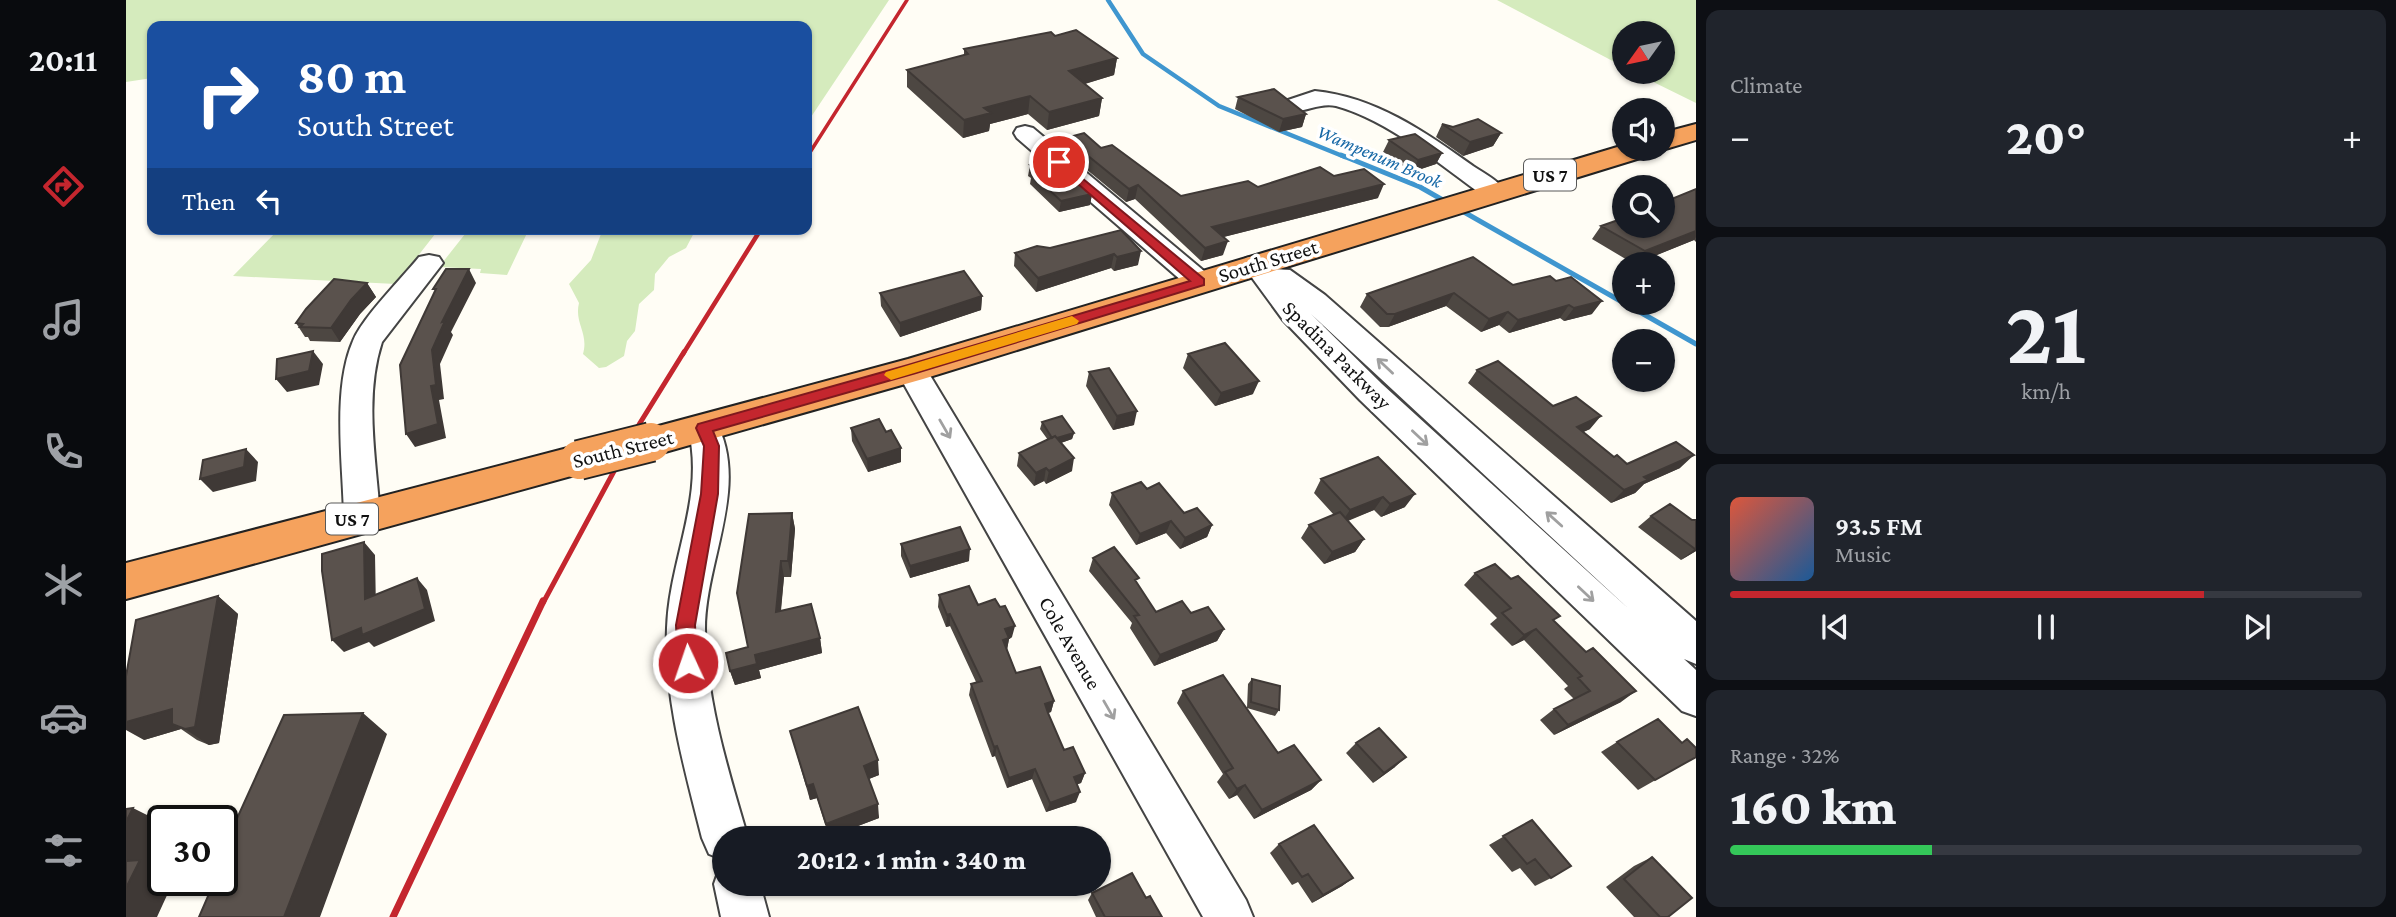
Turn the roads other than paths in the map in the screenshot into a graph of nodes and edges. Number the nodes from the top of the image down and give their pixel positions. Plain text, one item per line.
1 (1296, 105) edge
2 (1696, 132) edge
3 (1025, 133) dead end
4 (1675, 138) edge
5 (1612, 157) edge
6 (1494, 192) junction
7 (429, 263) dead end
8 (1256, 264) junction
9 (1200, 282) junction
10 (911, 370) junction
11 (704, 428) junction
12 (362, 516) junction
13 (1586, 548) junction
14 (1550, 561) junction
15 (126, 581) edge
16 (1696, 646) edge
17 (1696, 697) edge
18 (722, 826) edge
19 (740, 896) edge
20 (746, 917) edge
21 (1229, 917) edge

1 - 6 street
2 - 4 highway
3 - 9 street
5 - 6 highway, South Street / US 7
6 - 8 highway, South Street / US 7
7 - 12 street
8 - 9 highway, South Street / US 7
13 -> 8 street, Spadina Parkway
8 -> 14 street, Spadina Parkway
9 - 10 highway, South Street / US 7
10 - 11 highway, South Street / US 7
10 -> 21 street, Cole Avenue
11 - 12 highway, South Street / US 7, bridge
11 - 18 street
12 - 15 highway, South Street / US 7
13 - 14 street
13 - 16 street, Spadina Parkway
14 -> 17 street, Spadina Parkway
19 - 20 street

